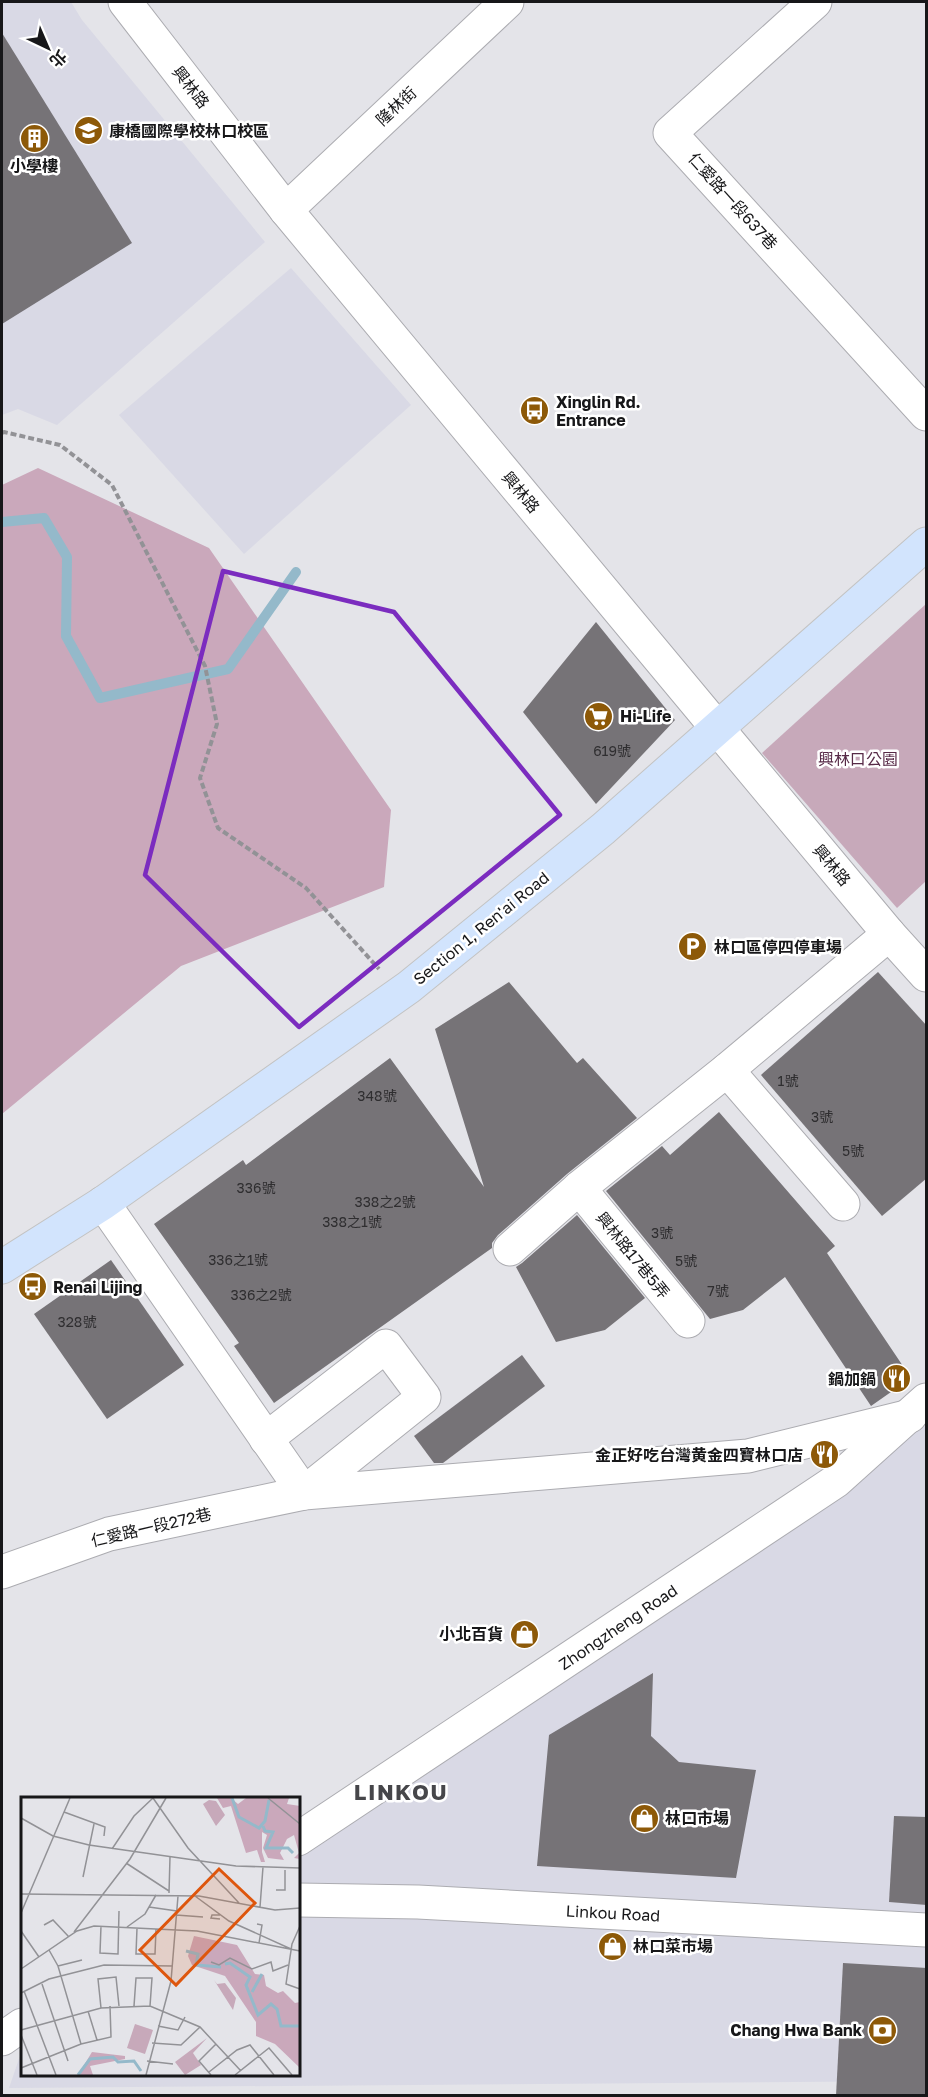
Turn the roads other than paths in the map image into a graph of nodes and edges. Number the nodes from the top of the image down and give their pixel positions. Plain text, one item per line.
1 (125, 2) edge
2 (507, 2) edge
3 (815, 2) edge
4 (286, 210) junction
5 (927, 414) edge
6 (927, 544) edge
7 (718, 729) junction
8 (890, 934) junction
9 (927, 975) edge
10 (727, 1070) junction
11 (579, 1188) junction
12 (103, 1203) junction
13 (843, 1204) dead end
14 (510, 1249) dead end
15 (2, 1267) edge
16 (688, 1322) dead end
17 (918, 1408) edge
18 (266, 1438) junction
19 (304, 1493) junction
20 (2, 1572) edge
21 (300, 1838) edge
22 (300, 1900) edge
23 (927, 1930) edge
24 (21, 2026) edge
25 (2, 2039) edge

1 - 4 street, 興林路
2 - 4 street, 隆林街
3 - 5 street, 仁愛路一段637巷
4 - 7 street, 興林路
6 - 7 main road, Section 1, Ren'ai Road
7 - 8 street, 興林路
7 - 12 main road, Section 1, Ren'ai Road
8 - 9 street, 興林路
8 - 10 street
10 - 11 street
10 - 13 street
11 - 14 street
11 - 16 street, 興林路17巷5弄
12 - 15 main road, Section 1, Ren'ai Road
12 - 18 street
17 - 19 street, 仁愛路一段272巷
17 - 21 street, Zhongzheng Road
18 - 19 street
18 - 19 street
19 - 20 street, 仁愛路一段272巷
22 - 23 street, Linkou Road
24 - 25 street

